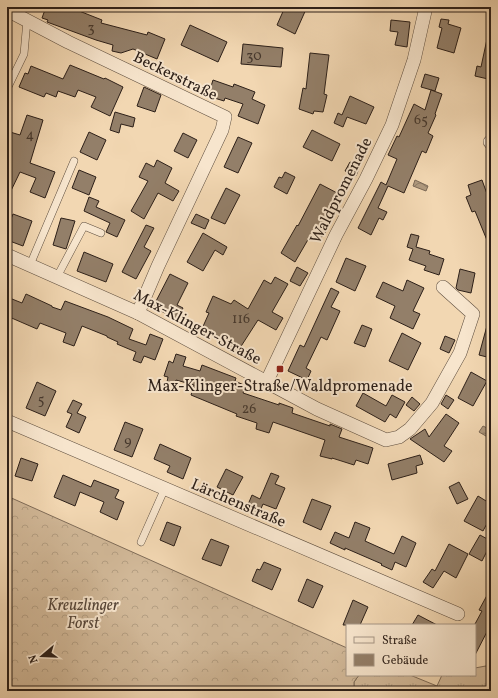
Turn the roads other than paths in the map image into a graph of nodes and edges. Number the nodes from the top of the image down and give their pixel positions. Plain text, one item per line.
1 (426, 7) edge
2 (7, 10) edge
3 (27, 20) junction
4 (7, 90) edge
5 (74, 161) dead end
6 (101, 233) dead end
7 (7, 255) edge
8 (30, 265) junction
9 (58, 277) junction
10 (443, 287) dead end
11 (138, 313) junction
12 (267, 381) junction
13 (7, 421) edge
14 (164, 488) junction
15 (141, 542) dead end
16 (458, 614) dead end

1 - 12 street, Waldpromenade
2 - 3 street, Beckerstraße
3 - 4 lane
3 - 11 street, Beckerstraße
5 - 8 lane
6 - 9 lane
7 - 8 street, Max-Klinger-Straße
8 - 9 street, Max-Klinger-Straße
9 - 11 street, Max-Klinger-Straße
10 - 12 street, Max-Klinger-Straße
11 - 12 street, Max-Klinger-Straße
13 - 14 street, Lärchenstraße
14 - 15 lane
14 - 16 street, Lärchenstraße

